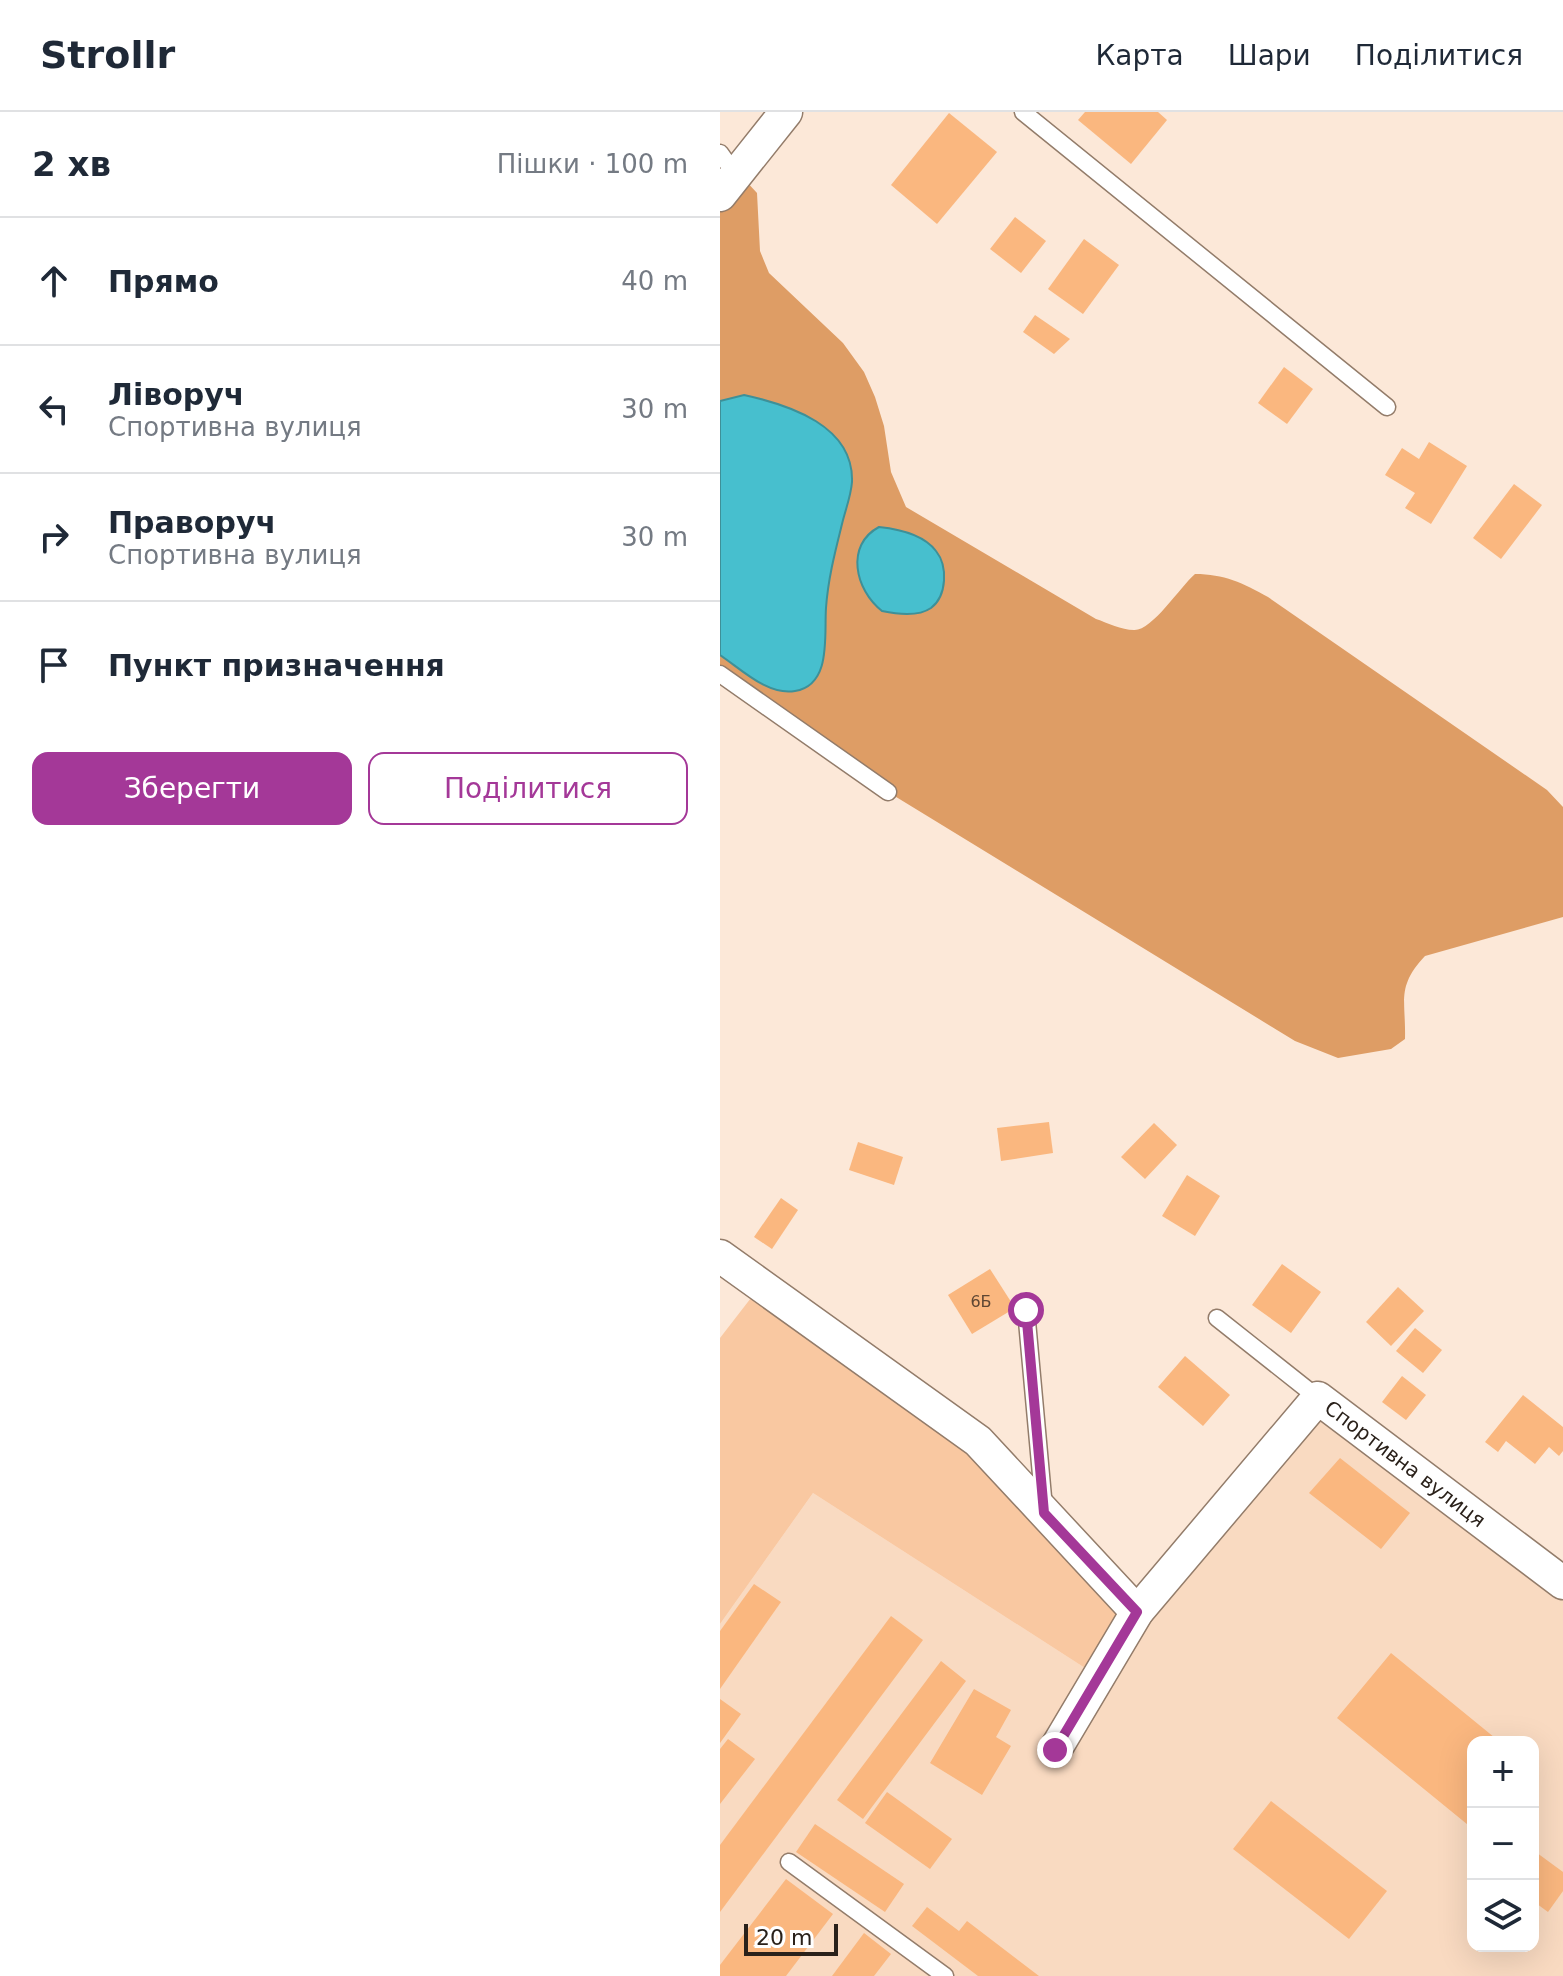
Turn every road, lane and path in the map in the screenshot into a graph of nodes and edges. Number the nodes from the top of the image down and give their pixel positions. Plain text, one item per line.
1 (786, 112) edge
2 (1023, 112) edge
3 (725, 174) edge
4 (1387, 407) dead end
5 (720, 674) edge
6 (888, 792) dead end
7 (720, 1256) edge
8 (1026, 1310) dead end
9 (1217, 1318) dead end
10 (1318, 1398) junction
11 (1044, 1513) junction
12 (1563, 1583) edge
13 (1137, 1612) junction
14 (1055, 1750) dead end
15 (789, 1862) dead end
16 (945, 1976) edge

1 - 3 street
2 - 4 lane
5 - 6 lane
7 - 11 street
8 - 11 lane
9 - 10 lane
10 - 12 street, Спортивна вулиця
10 - 13 street, Спортивна вулиця
11 - 13 street
13 - 14 street, Спортивна вулиця
15 - 16 lane

